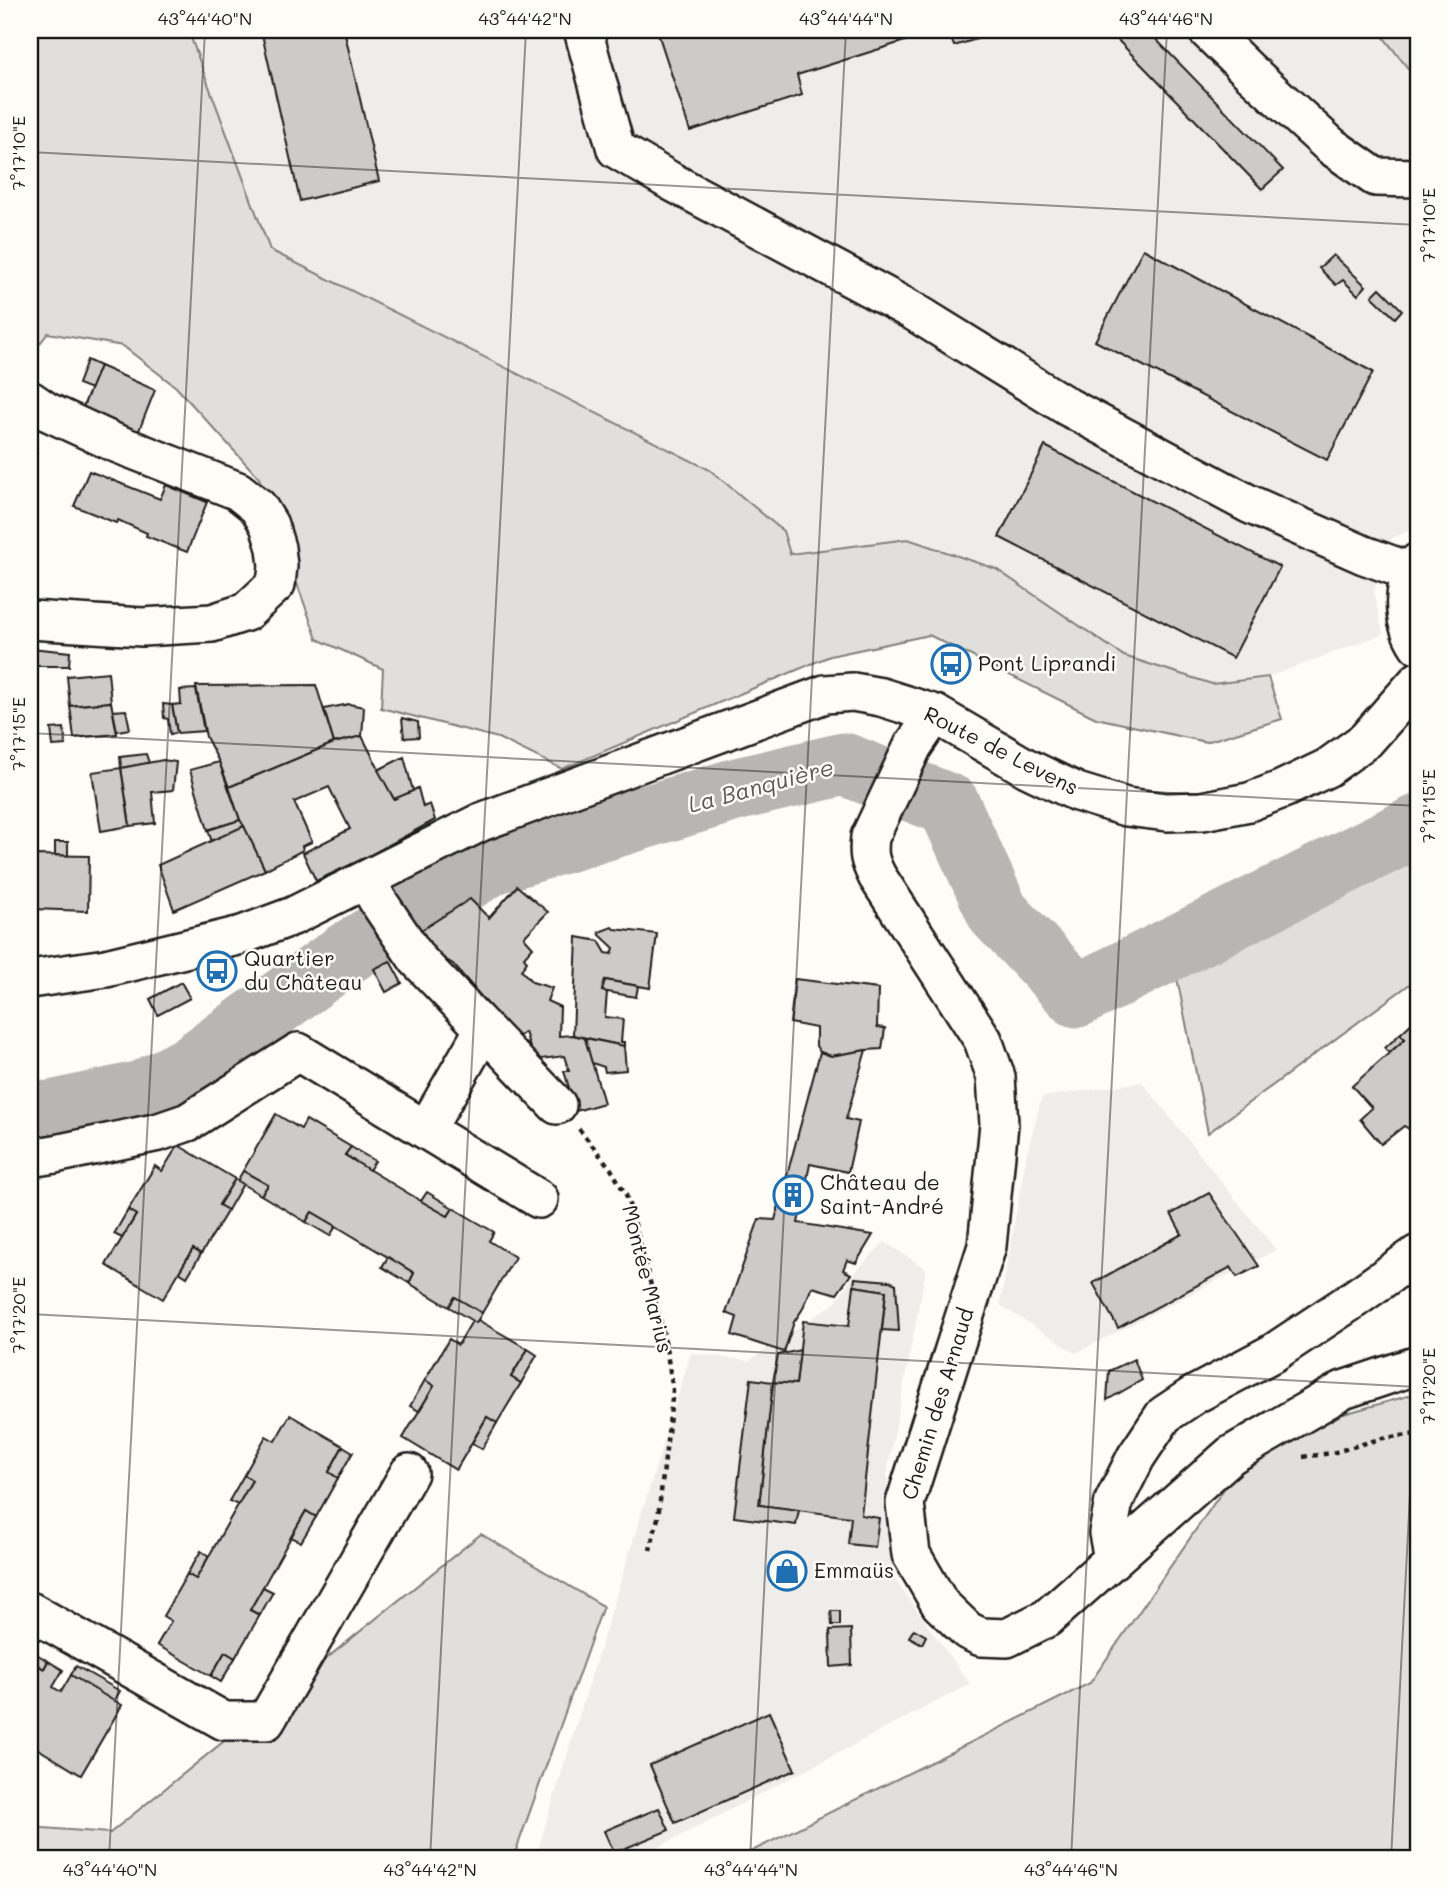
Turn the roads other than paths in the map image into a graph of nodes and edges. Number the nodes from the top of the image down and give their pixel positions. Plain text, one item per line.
1 (583, 30) edge
2 (1207, 30) edge
3 (1418, 178) edge
4 (30, 400) edge
5 (1415, 567) edge
6 (30, 620) edge
7 (1418, 645) edge
8 (1418, 681) edge
9 (935, 714) junction
10 (372, 890) junction
11 (30, 979) edge
12 (484, 1029) junction
13 (558, 1105) road end
14 (426, 1130) junction
15 (30, 1158) edge
16 (539, 1199) dead end
17 (1418, 1254) edge
18 (1418, 1365) edge
19 (409, 1473) dead end
20 (1113, 1559) junction
21 (30, 1611) edge

1 - 5 street
2 - 3 street
4 - 6 street
5 - 7 street
8 - 9 street, Route de Levens
9 - 10 street, Route de Levens
9 - 20 street, Chemin des Arnaud
10 - 11 street, Route de Levens
10 - 12 street
12 - 13 street
12 - 14 street
14 - 15 street
14 - 16 street
17 - 20 street
18 - 20 street, Chemin des Arnaud
19 - 21 street

